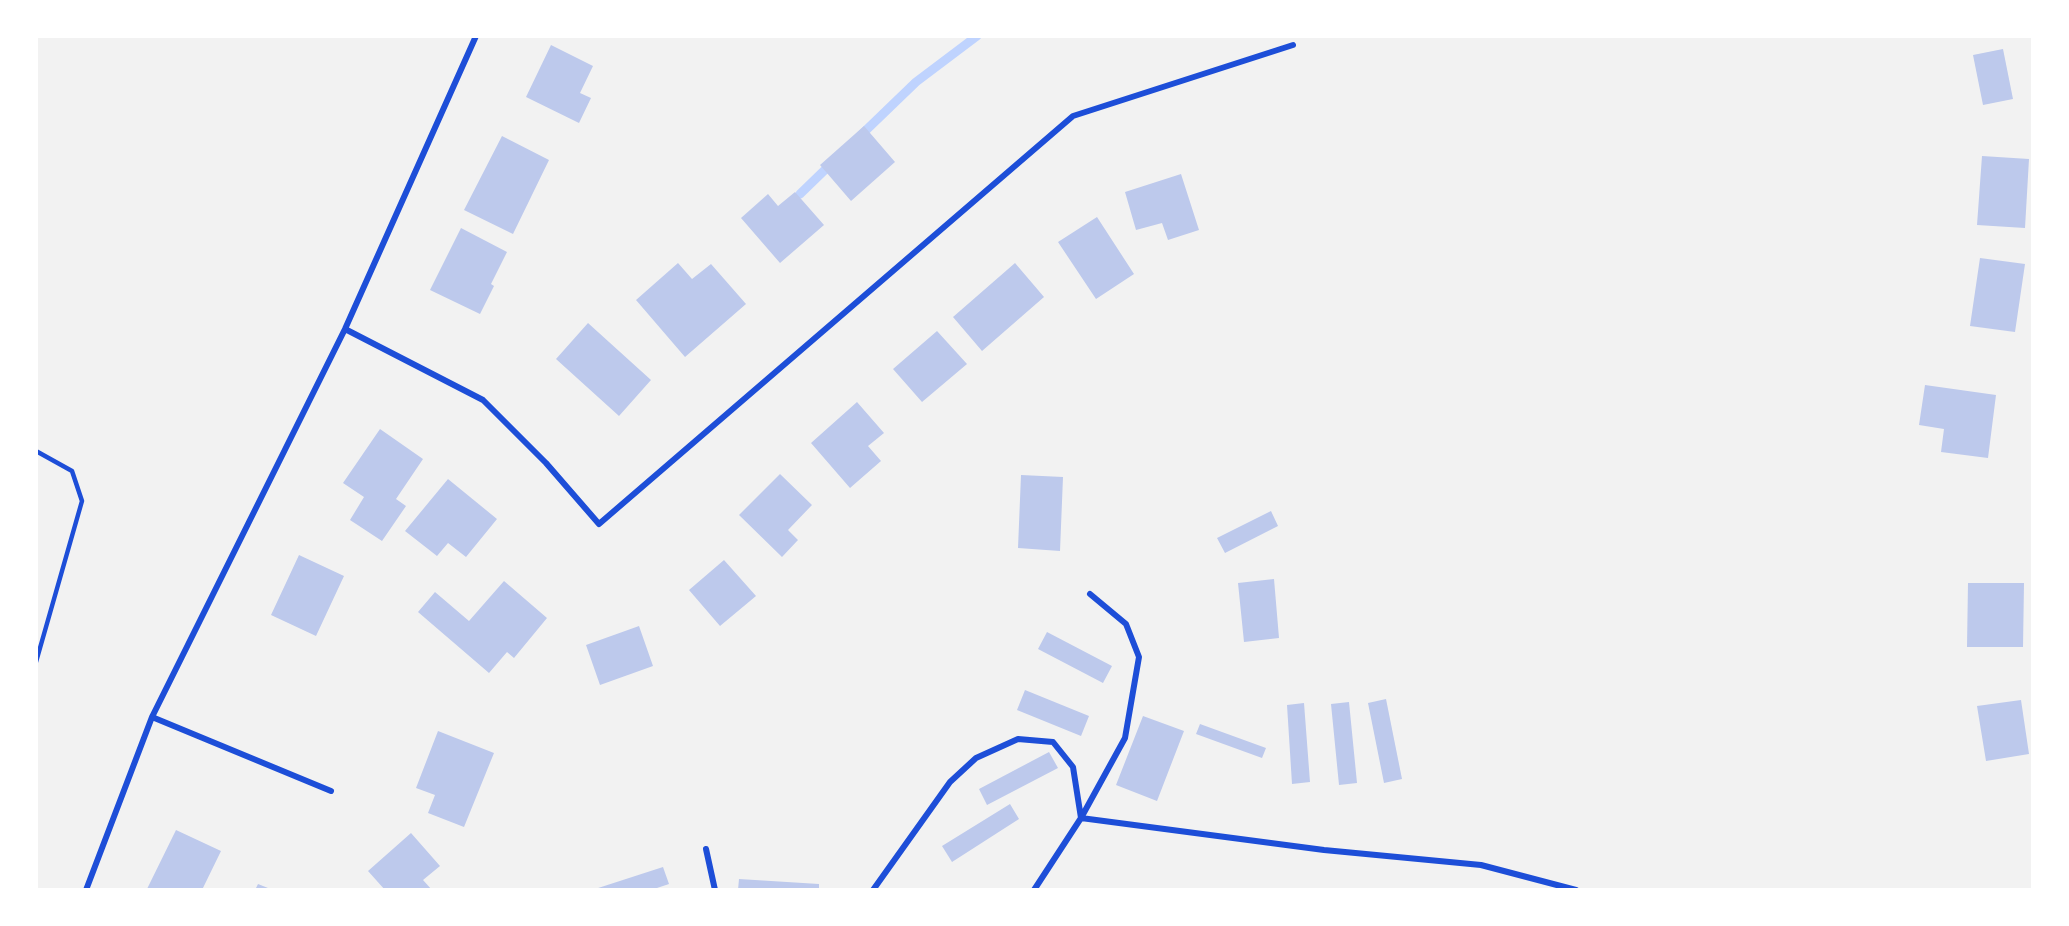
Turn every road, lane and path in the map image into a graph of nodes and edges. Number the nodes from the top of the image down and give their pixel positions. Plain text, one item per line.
1 (476, 36) edge
2 (1293, 45) dead end
3 (345, 329) junction
4 (36, 451) edge
5 (1090, 594) dead end
6 (36, 662) edge
7 (152, 717) junction
8 (331, 791) dead end
9 (1082, 818) junction
10 (706, 849) dead end
11 (86, 890) edge
12 (715, 890) edge
13 (873, 890) edge
14 (1034, 890) edge
15 (1576, 890) edge

1 - 3 street
2 - 3 street
3 - 7 street
4 - 6 lane
5 - 9 street
7 - 8 street
7 - 11 street
9 - 13 street
9 - 14 street
9 - 15 street
10 - 12 street

